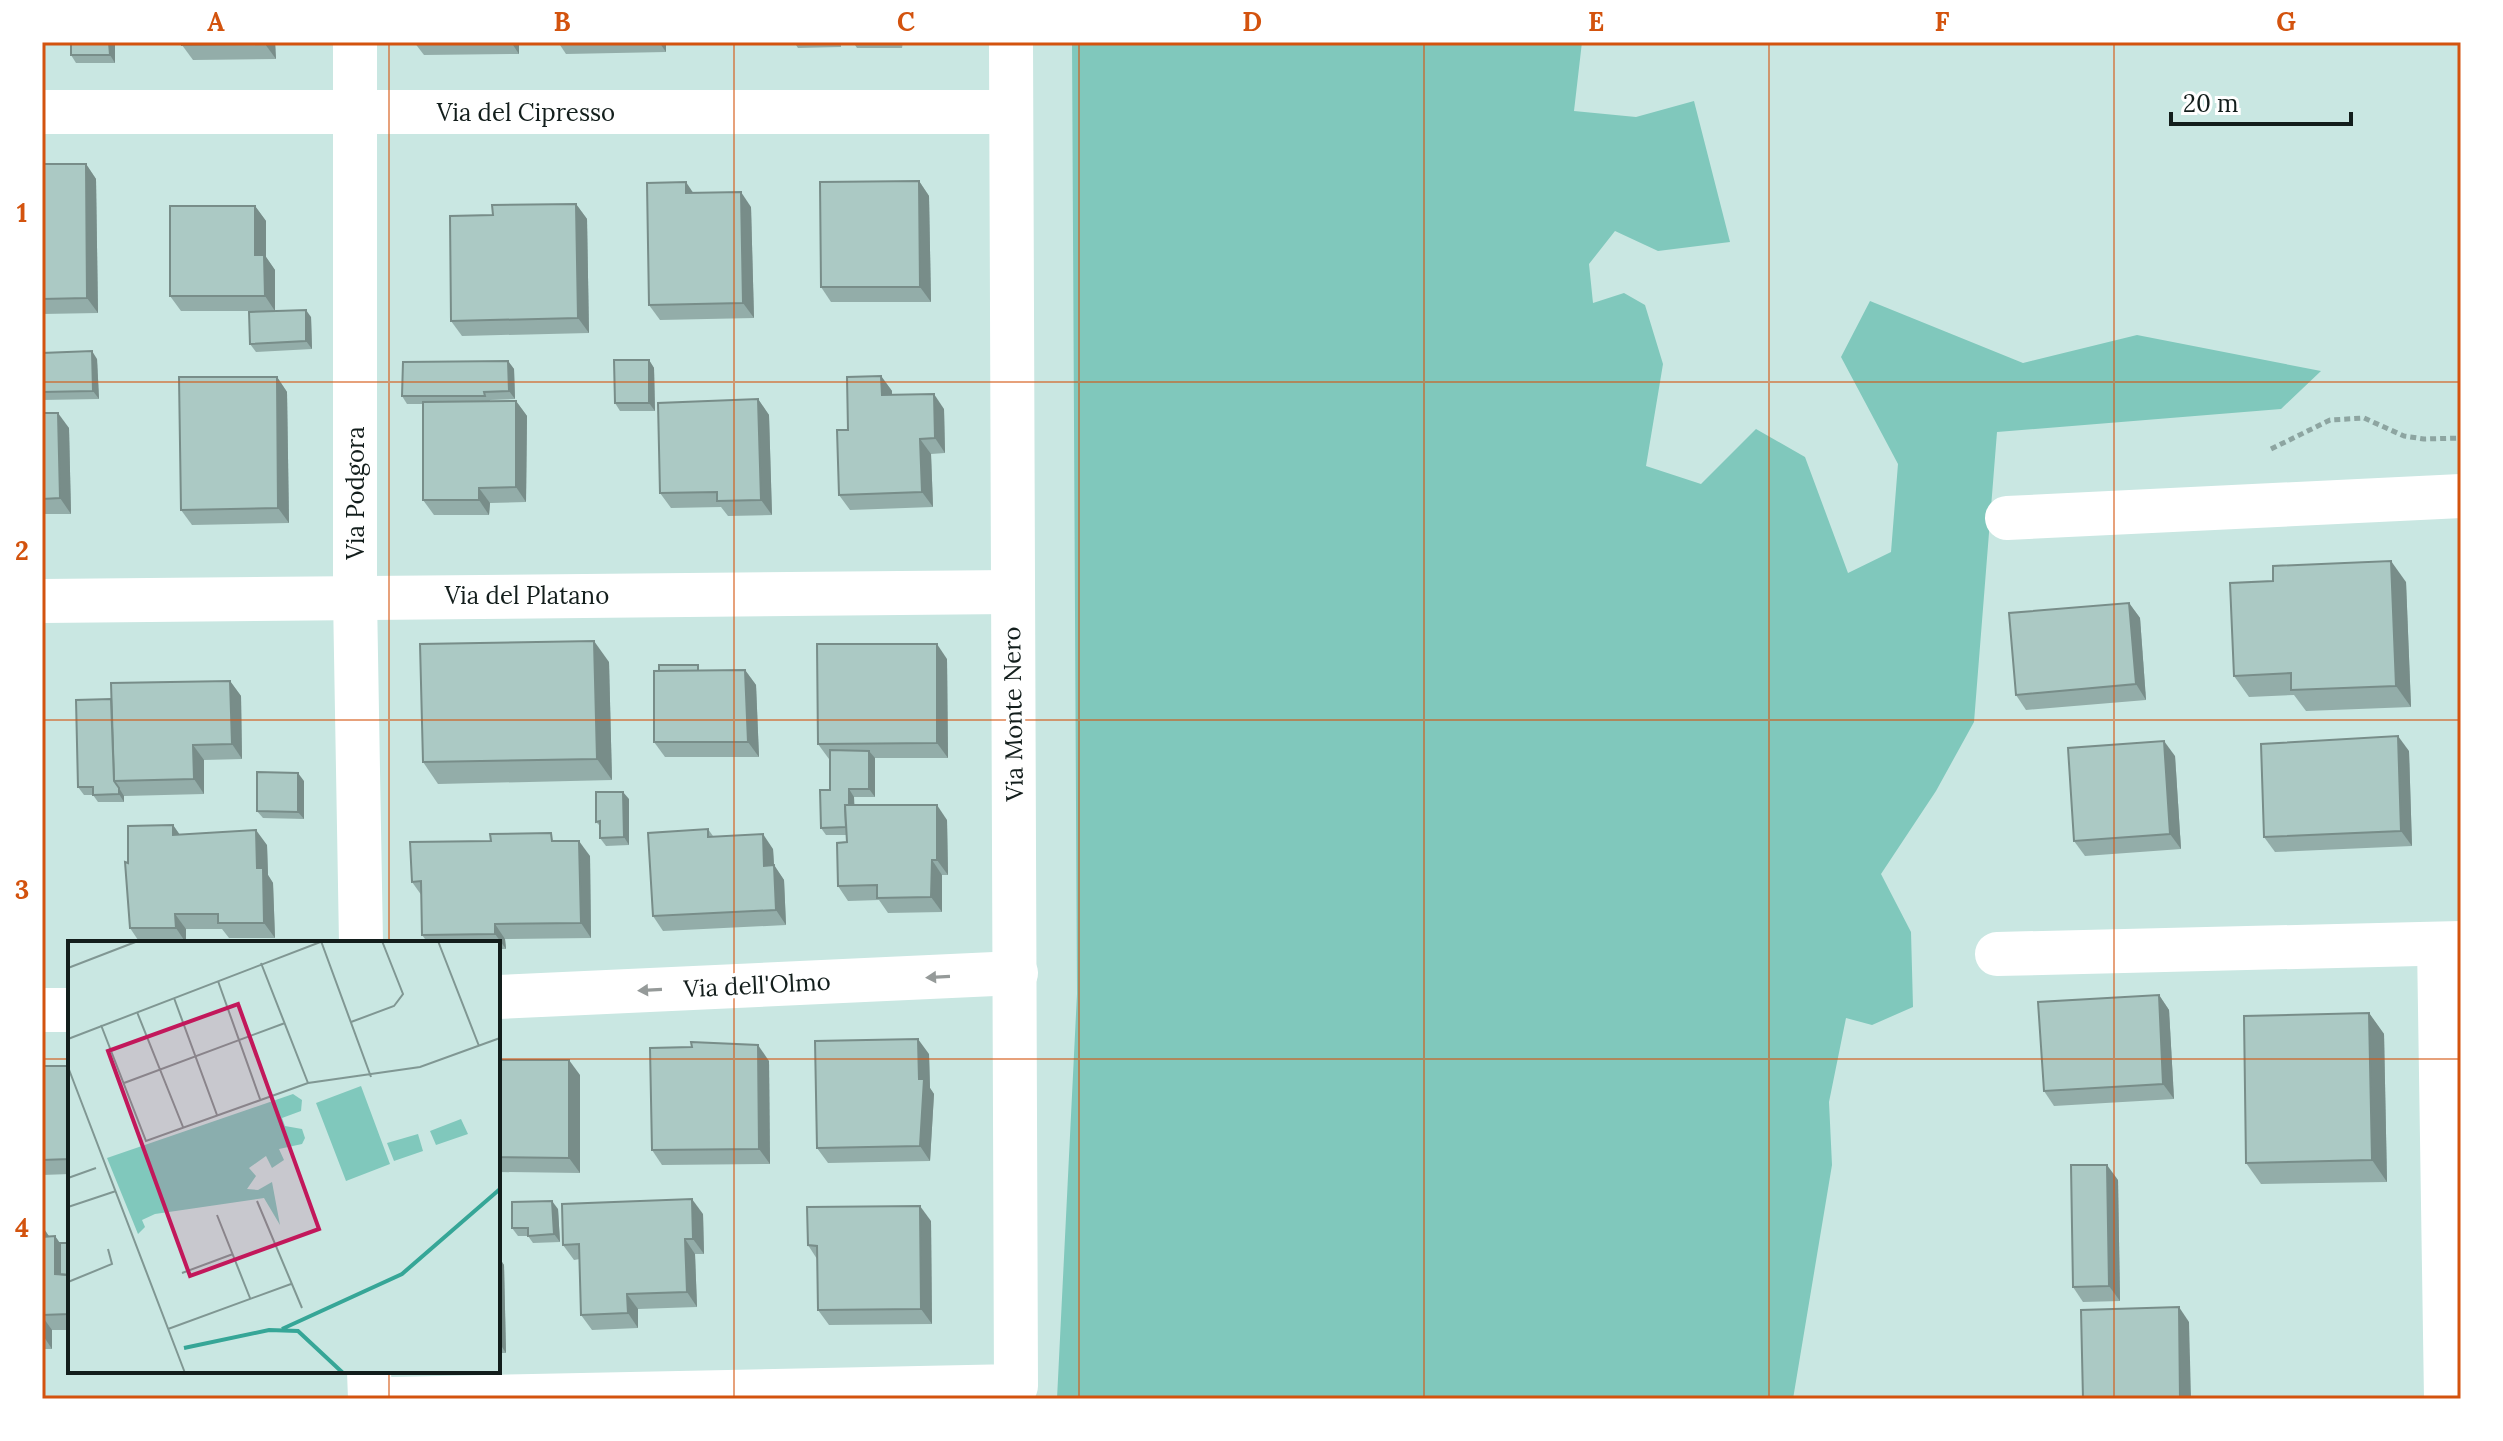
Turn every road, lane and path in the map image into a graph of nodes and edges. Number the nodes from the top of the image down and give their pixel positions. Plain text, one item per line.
1 (355, 42) edge
2 (1011, 42) edge
3 (42, 112) edge
4 (356, 112) junction
5 (1009, 112) junction
6 (2461, 438) edge
7 (2264, 453) dead end
8 (2461, 496) edge
9 (2007, 518) dead end
10 (1011, 592) junction
11 (355, 597) junction
12 (42, 601) edge
13 (361, 941) edge
14 (2450, 943) edge
15 (1997, 954) dead end
16 (1016, 973) junction
17 (500, 997) edge
18 (42, 1010) edge
19 (68, 1010) edge
20 (369, 1373) edge
21 (370, 1399) edge
22 (391, 1399) edge
23 (2446, 1399) edge

1 - 4 street, Via Podgora
2 - 5 street, Via Monte Nero
3 - 4 street, Via del Cipresso
4 - 5 street, Via del Cipresso
4 - 11 street, Via Podgora
5 - 10 street, Via Monte Nero
6 - 7 path
8 - 9 street
10 - 11 street, Via del Platano
10 - 16 street, Via Monte Nero
11 - 12 street, Via del Platano
11 - 13 street, Via Podgora
14 - 15 street
14 - 23 street
16 -> 17 street, Via dell'Olmo
16 - 22 street, Via Monte Nero
18 - 19 street
20 - 21 street

